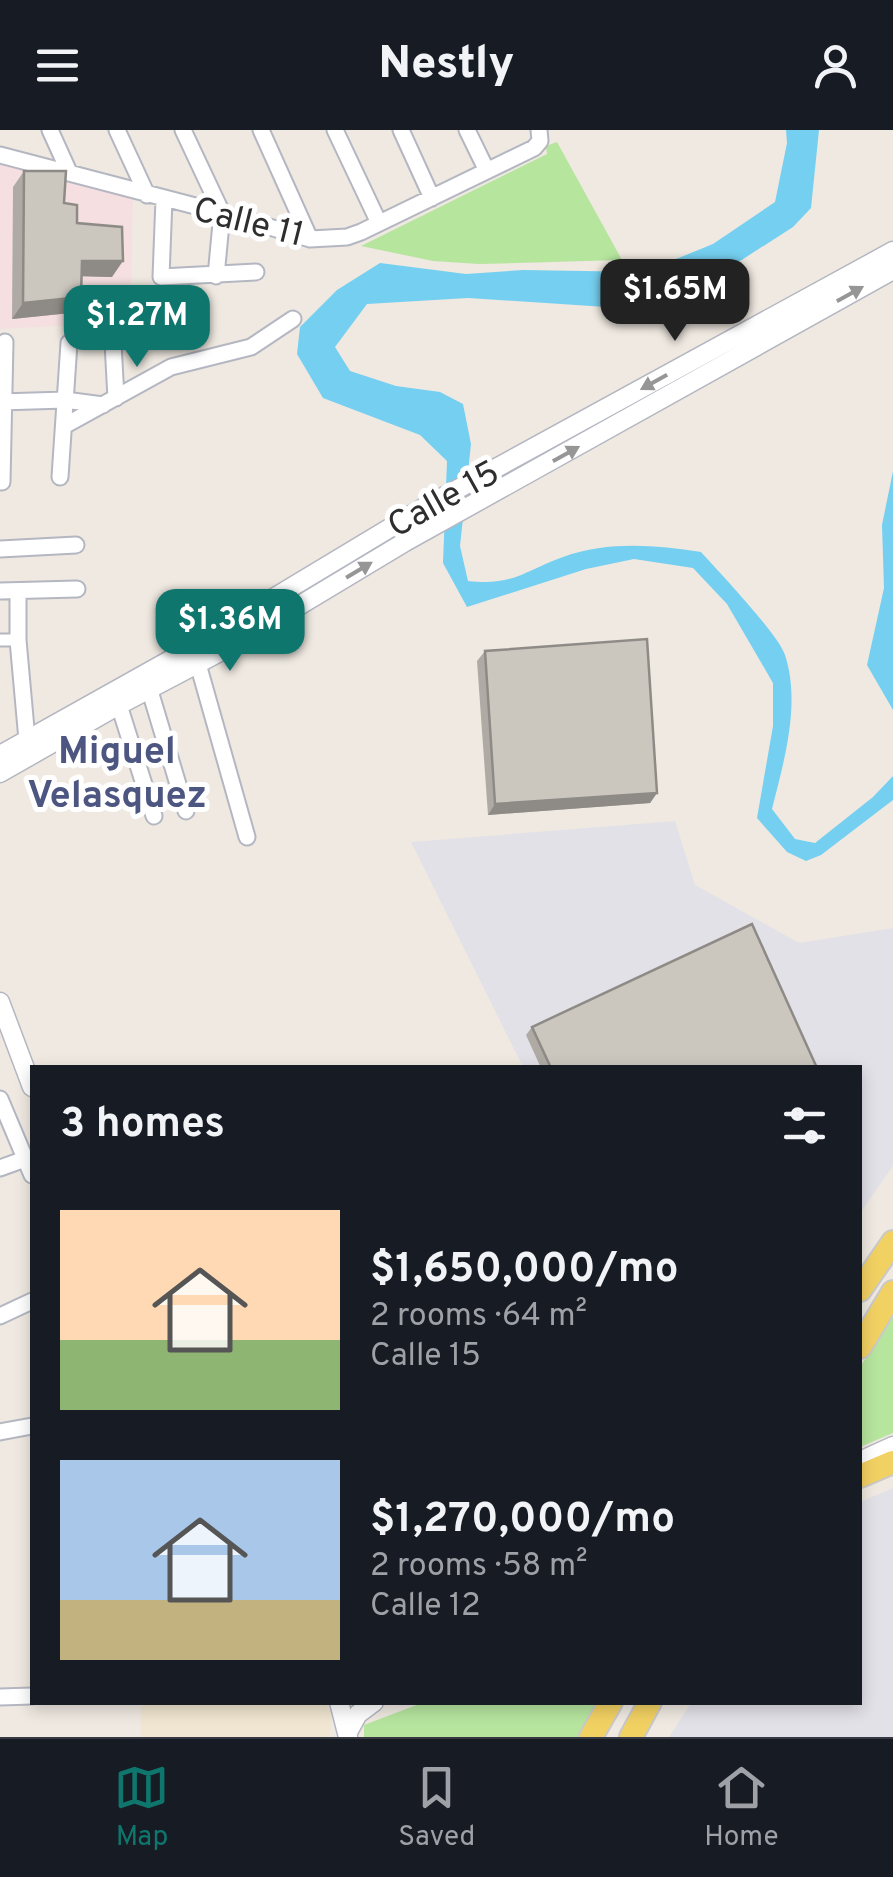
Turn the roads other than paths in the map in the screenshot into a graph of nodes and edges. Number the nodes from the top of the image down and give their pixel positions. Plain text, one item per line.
1 (50, 130) edge
2 (117, 130) edge
3 (183, 130) edge
4 (261, 130) edge
5 (335, 130) edge
6 (400, 130) edge
7 (468, 130) edge
8 (539, 136) edge
9 (0, 155) edge
10 (488, 171) junction
11 (69, 172) junction
12 (147, 195) junction
13 (432, 198) junction
14 (164, 199) junction
15 (222, 212) junction
16 (379, 223) junction
17 (310, 239) junction
18 (893, 251) edge
19 (893, 270) edge
20 (256, 272) dead end
21 (216, 276) junction
22 (292, 319) dead end
23 (4, 342) dead end
24 (69, 343) dead end
25 (114, 343) dead end
26 (66, 400) junction
27 (110, 401) junction
28 (620, 401) junction
29 (2, 402) edge
30 (627, 420) junction
31 (64, 426) junction
32 (60, 477) dead end
33 (2, 482) edge
34 (399, 522) junction
35 (405, 542) junction
36 (76, 545) dead end
37 (0, 550) edge
38 (77, 589) dead end
39 (0, 591) edge
40 (18, 591) junction
41 (0, 640) edge
42 (18, 640) junction
43 (198, 664) junction
44 (150, 692) junction
45 (120, 704) junction
46 (26, 740) junction
47 (0, 755) edge
48 (0, 773) edge
49 (186, 812) dead end
50 (154, 816) dead end
51 (248, 838) dead end
52 (0, 1002) edge
53 (4, 1035) edge
54 (30, 1083) edge
55 (0, 1100) edge
56 (25, 1159) junction
57 (0, 1168) edge
58 (30, 1170) edge
59 (893, 1242) edge
60 (862, 1287) edge
61 (893, 1292) edge
62 (30, 1302) edge
63 (0, 1316) edge
64 (862, 1344) edge
65 (30, 1426) edge
66 (0, 1432) edge
67 (893, 1446) edge
68 (862, 1459) edge
69 (893, 1462) edge
70 (862, 1475) edge
71 (30, 1696) edge
72 (0, 1697) edge
73 (340, 1705) edge
74 (370, 1705) edge
75 (609, 1705) edge
76 (648, 1705) edge
77 (348, 1734) edge
78 (591, 1737) edge
79 (631, 1737) edge

1 - 11 street
2 - 12 street
3 - 15 street
4 - 17 street
5 - 16 street
6 - 13 street
7 - 10 street
8 - 10 street, Calle 11
9 - 11 street, Calle 11
10 - 13 street, Calle 11
11 - 12 street, Calle 11
12 - 14 street, Calle 11
13 - 16 street, Calle 11
14 - 15 street, Calle 11
14 - 21 street
15 - 17 street, Calle 11
15 - 21 street
16 - 17 street, Calle 11
18 -> 28 street, Calle 15
30 -> 19 street, Calle 15
20 - 21 street
22 - 27 street
23 - 29 street
24 - 26 street
25 - 27 street
26 - 27 street
26 - 29 street
26 - 31 street
27 - 31 street
28 - 30 street
28 - 34 street, Calle 15
29 - 33 street
35 -> 30 street, Calle 15
31 - 32 street
34 - 35 street
34 - 46 street, Calle 15
43 -> 35 street, Calle 15
36 - 37 street
38 - 40 street
39 - 40 street
40 - 42 street
41 - 42 street
42 - 46 street
43 - 44 street, Calle 15
43 - 51 street
44 - 45 street, Calle 15
44 - 49 street
45 - 48 street, Calle 15
45 - 50 street
46 - 47 street, Calle 15
52 - 53 street
53 - 54 street
55 - 56 street
56 - 57 street
56 - 58 street
59 - 60 main road
61 - 64 main road
62 - 63 street
65 - 66 street
67 - 68 street
69 - 70 main road
71 - 72 street
73 - 77 street
74 - 77 street
75 - 78 main road
76 - 79 main road

